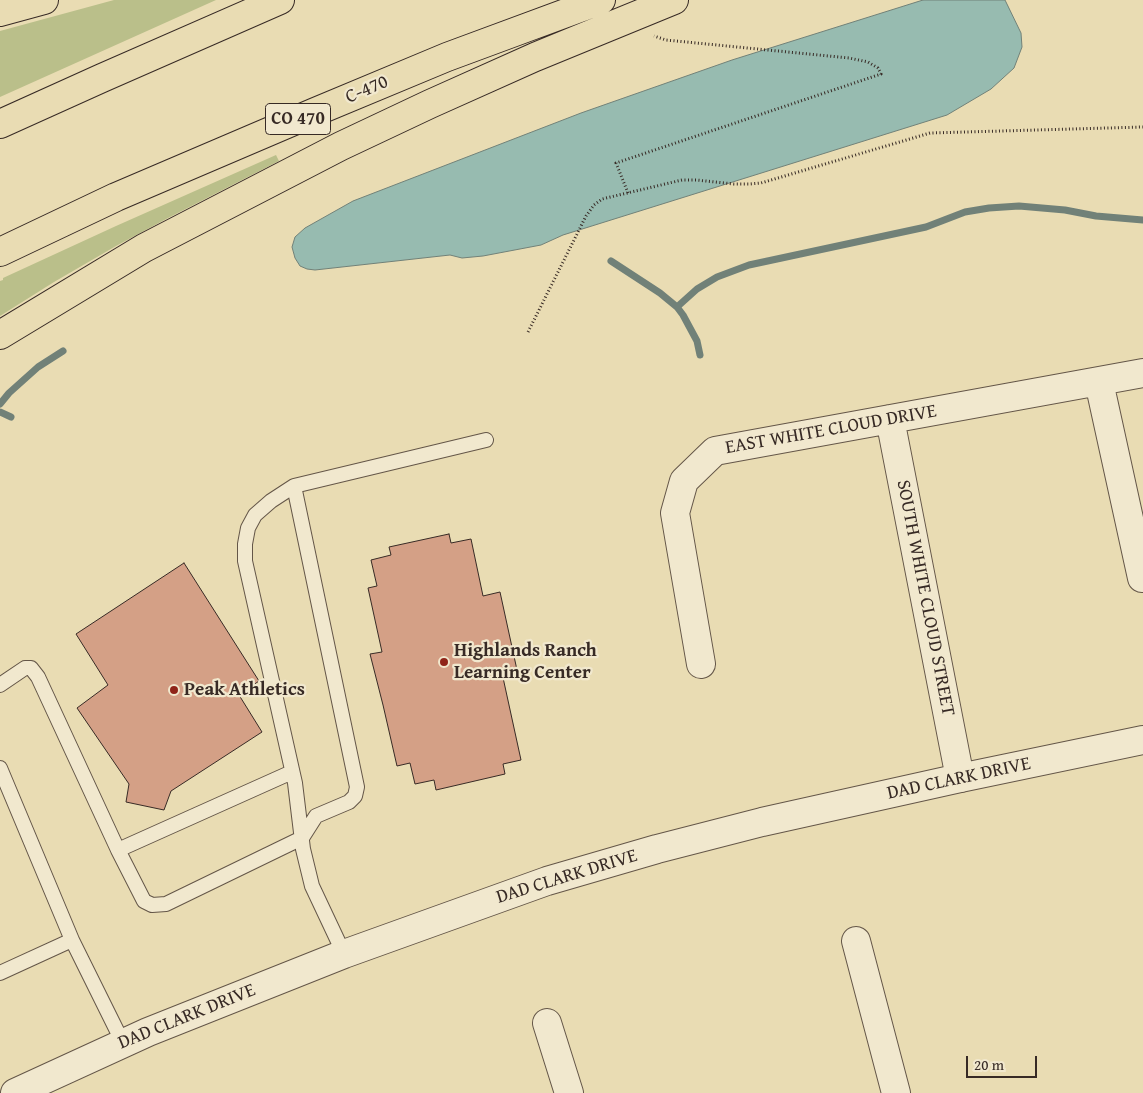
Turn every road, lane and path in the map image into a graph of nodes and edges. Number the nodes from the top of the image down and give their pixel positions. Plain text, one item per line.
1 (44, 0) edge
2 (280, 0) edge
3 (601, 0) edge
4 (674, 0) edge
5 (0, 12) edge
6 (630, 17) junction
7 (0, 124) edge
8 (1143, 127) edge
9 (628, 193) junction
10 (0, 252) edge
11 (528, 332) dead end
12 (0, 335) edge
13 (1143, 373) edge
14 (1099, 382) junction
15 (890, 419) junction
16 (486, 440) dead end
17 (294, 486) junction
18 (1142, 578) dead end
19 (701, 664) dead end
20 (0, 685) edge
21 (1143, 740) edge
22 (0, 768) edge
23 (292, 772) junction
24 (960, 778) junction
25 (302, 838) junction
26 (118, 850) junction
27 (72, 940) junction
28 (856, 941) dead end
29 (344, 954) junction
30 (0, 974) edge
31 (547, 1023) dead end
32 (123, 1043) junction
33 (15, 1093) edge
34 (569, 1093) edge
35 (896, 1093) edge

1 - 5 highway
2 - 7 highway
3 - 10 highway, C-470 / CO 470
4 - 6 highway
6 - 9 path
6 - 12 highway
8 - 9 path
9 - 11 path
13 - 14 street, EAST WHITE CLOUD DRIVE
14 - 15 street, EAST WHITE CLOUD DRIVE
14 - 18 street
15 - 19 street, EAST WHITE CLOUD DRIVE
15 - 24 street, SOUTH WHITE CLOUD STREET
16 - 17 lane
17 - 23 lane
17 - 25 lane
20 - 26 lane
21 - 24 street, DAD CLARK DRIVE
22 - 27 lane
23 - 25 lane
23 - 26 lane
24 - 29 street, DAD CLARK DRIVE
25 - 26 lane
25 - 29 lane
27 - 30 lane
27 - 32 lane
28 - 35 street
29 - 32 street, DAD CLARK DRIVE
31 - 34 street
32 - 33 street, DAD CLARK DRIVE

